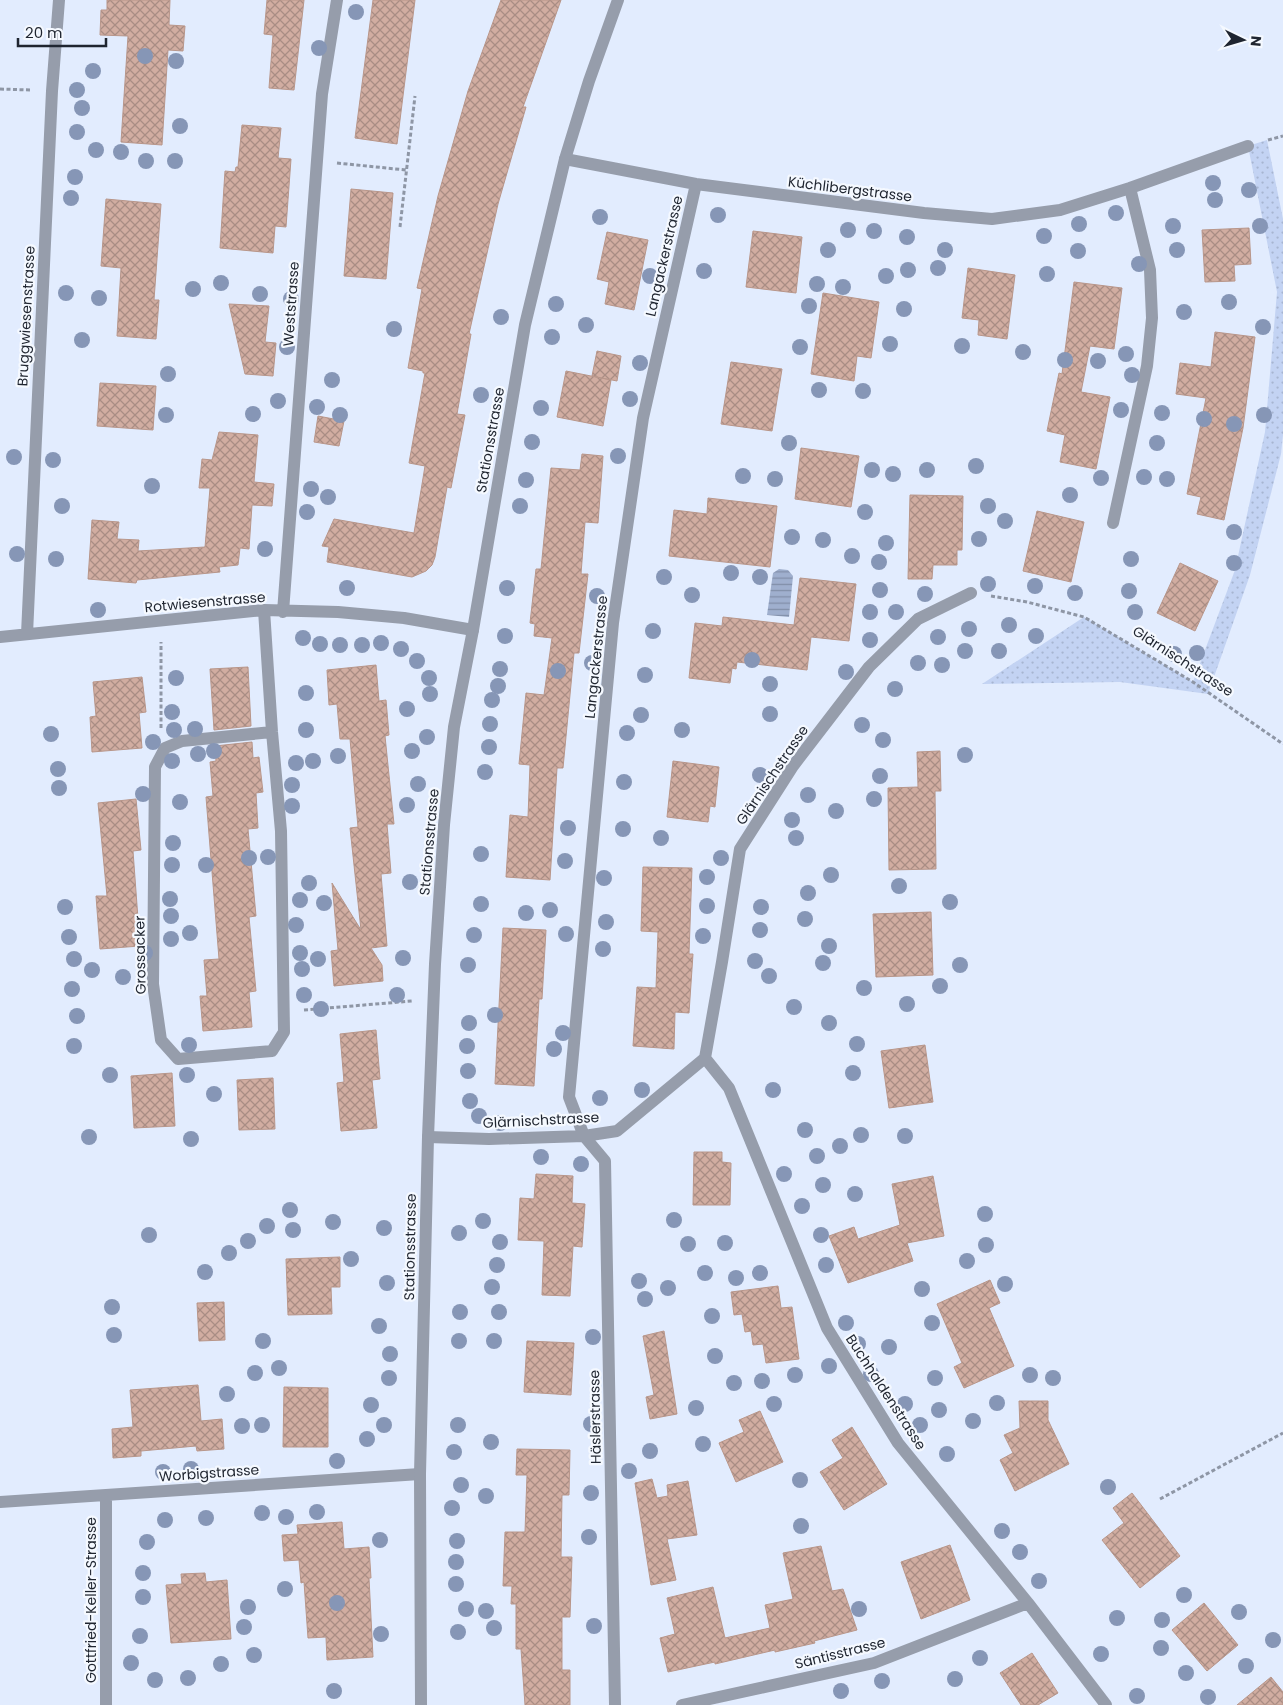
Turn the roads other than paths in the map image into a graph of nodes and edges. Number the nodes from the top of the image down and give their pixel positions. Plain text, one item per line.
1 (59, 0) edge
2 (337, 0) edge
3 (618, 0) edge
4 (1248, 146) dead end
5 (565, 159) junction
6 (696, 184) junction
7 (1130, 188) junction
8 (1113, 523) dead end
9 (971, 593) road end
10 (264, 610) junction
11 (283, 612) junction
12 (473, 630) junction
13 (27, 634) junction
14 (0, 637) edge
15 (272, 732) junction
16 (705, 1058) junction
17 (584, 1136) junction
18 (428, 1137) junction
19 (420, 1474) junction
20 (106, 1496) junction
21 (0, 1502) edge
22 (1028, 1603) junction
23 (106, 1705) edge
24 (421, 1705) edge
25 (615, 1705) edge
26 (682, 1705) edge
27 (1106, 1705) edge

1 - 13 street, Bruggwiesenstrasse
2 - 11 street, Weststrasse
3 - 5 street, Stationsstrasse
4 - 7 street, Küchlibergstrasse
5 - 6 street, Küchlibergstrasse
5 - 12 street, Stationsstrasse
6 - 7 street, Küchlibergstrasse
6 - 17 street, Langackerstrasse
7 - 8 street
9 - 16 street, Glärnischstrasse
10 - 11 street, Rotwiesenstrasse
10 - 13 street, Rotwiesenstrasse
10 - 15 street, Grossacker
11 - 12 street, Rotwiesenstrasse
12 - 18 street, Stationsstrasse
13 - 14 street, Rotwiesenstrasse
15 - 15 street, Grossacker
16 - 17 street, Glärnischstrasse
16 - 22 street, Buchhaldenstrasse
17 - 18 street, Glärnischstrasse
17 - 25 street, Häslerstrasse
18 - 19 street, Stationsstrasse
19 - 20 street, Worbigstrasse
19 - 24 street, Stationsstrasse
20 - 21 street, Worbigstrasse
20 - 23 street, Gottfried-Keller-Strasse
22 - 26 street, Säntisstrasse
22 - 27 street, Buchhaldenstrasse

